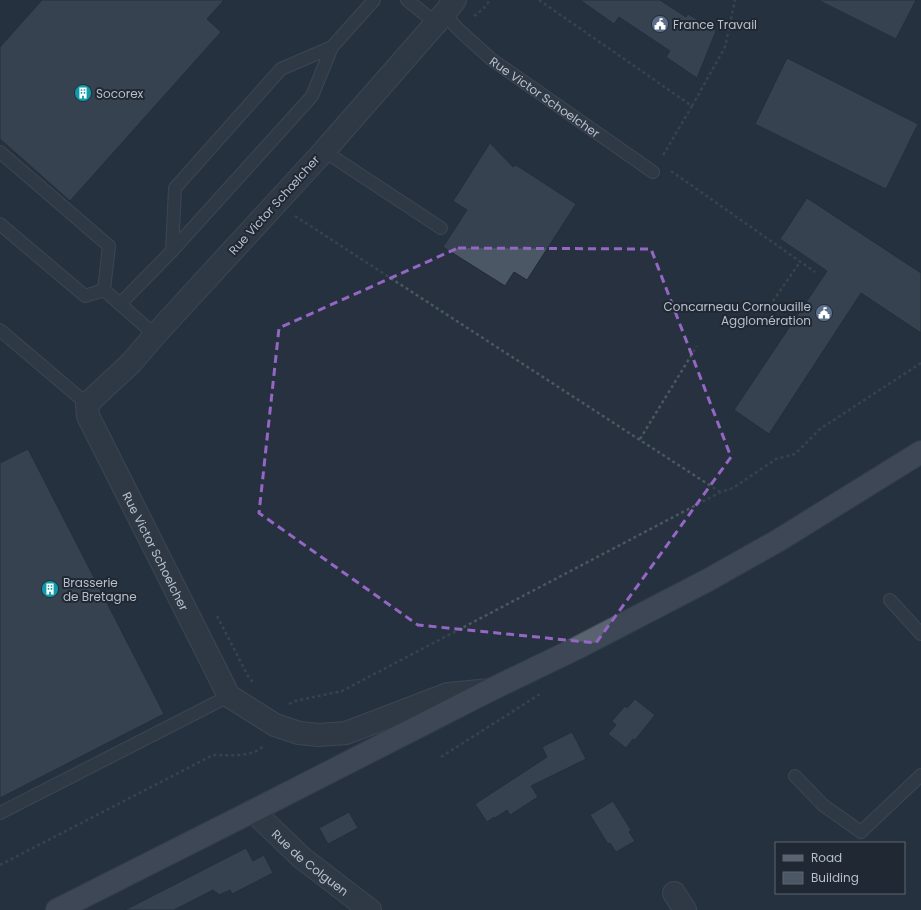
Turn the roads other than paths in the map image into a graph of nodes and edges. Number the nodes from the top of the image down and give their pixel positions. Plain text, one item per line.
1 (374, 0) edge
2 (408, 0) edge
3 (445, 12) edge
4 (332, 47) junction
5 (324, 151) junction
6 (0, 152) edge
7 (656, 168) road end
8 (0, 224) edge
9 (441, 228) dead end
10 (172, 251) junction
11 (104, 290) junction
12 (120, 304) junction
13 (0, 330) edge
14 (156, 335) junction
15 (87, 404) junction
16 (921, 452) edge
17 (890, 600) dead end
18 (921, 634) edge
19 (490, 690) junction
20 (229, 696) junction
21 (795, 776) dead end
22 (921, 776) edge
23 (253, 811) junction
24 (0, 813) edge
25 (57, 910) edge
26 (370, 910) edge

1 - 4 lane
2 - 3 lane, Rue Victor Schoelcher
3 - 5 street, Rue Victor Schœlcher
3 - 7 lane, Rue Victor Schoelcher
4 - 10 lane
4 - 10 lane
5 - 9 lane
5 - 14 street, Rue Victor Schœlcher
6 - 11 lane
8 - 11 lane
10 - 12 lane
11 - 12 lane
12 - 14 lane
13 - 15 lane
14 - 15 street, Rue Victor Schœlcher
15 - 20 street, Rue Victor Schoelcher
16 - 19 main road
17 - 18 lane
19 - 20 street
19 - 23 main road
20 - 24 lane
21 - 22 lane
23 - 25 main road
23 - 26 street, Rue de Colguen

